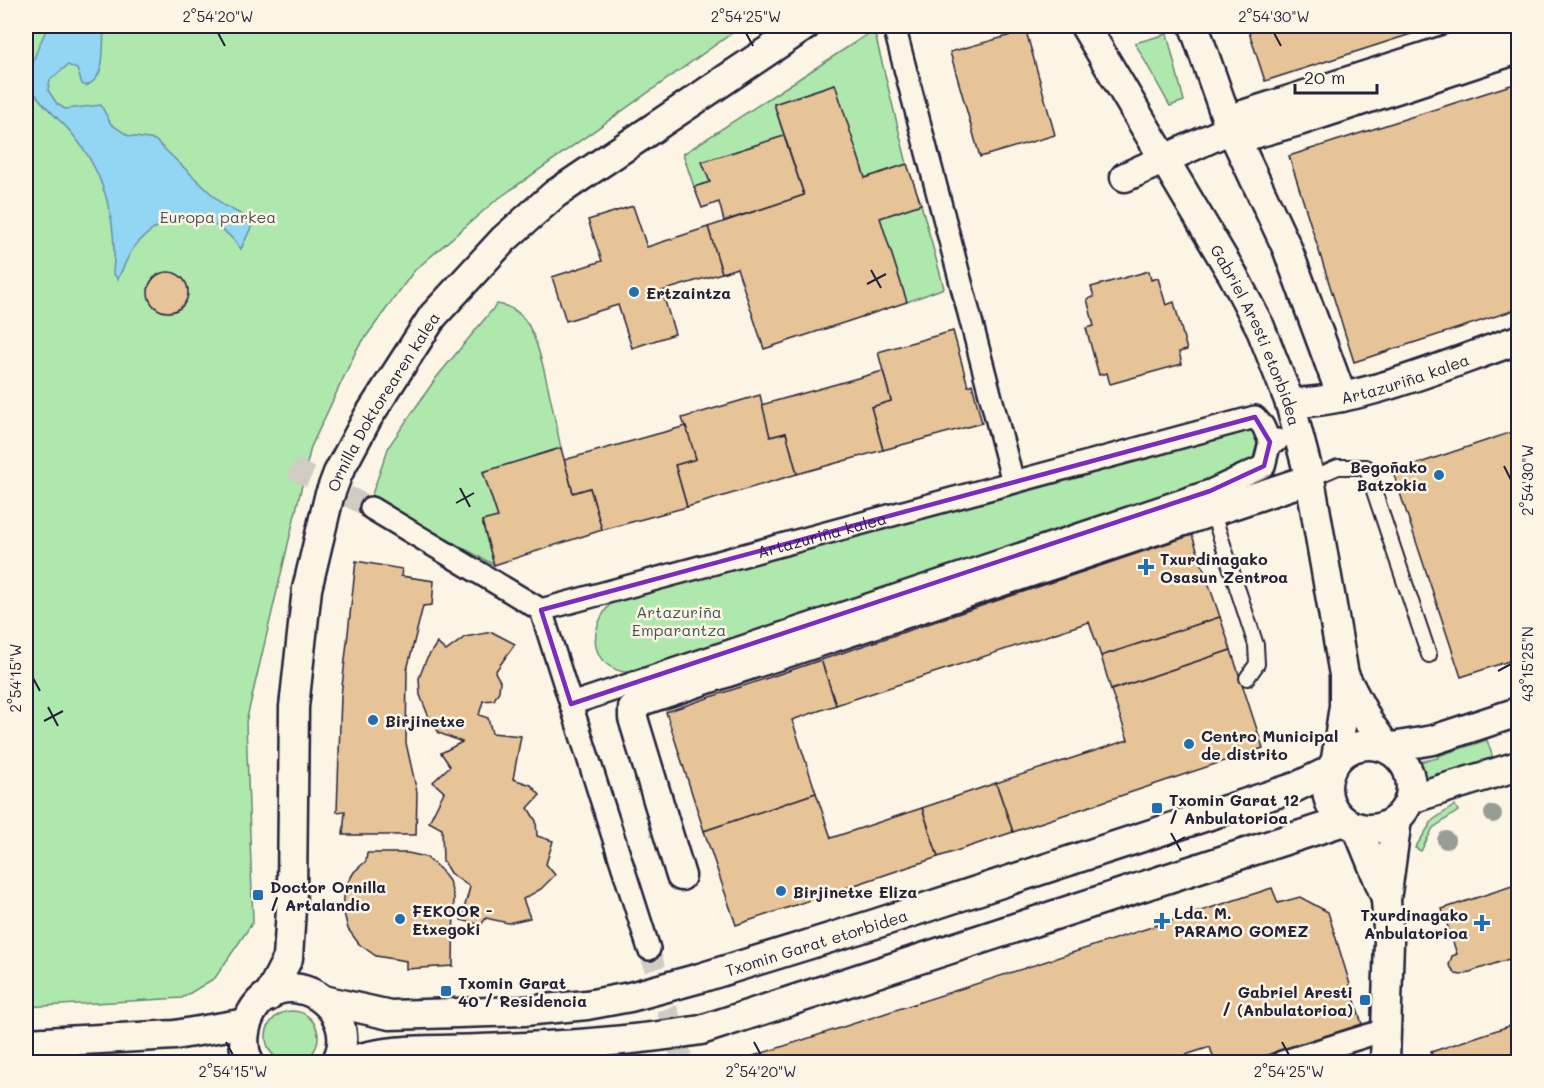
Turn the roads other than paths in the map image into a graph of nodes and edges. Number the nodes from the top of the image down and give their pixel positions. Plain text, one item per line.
1 (805, 26) edge
2 (894, 26) edge
3 (1085, 26) edge
4 (1194, 26) edge
5 (1518, 27) edge
6 (1518, 49) edge
7 (1232, 129) junction
8 (1162, 158) junction
9 (1125, 177) dead end
10 (1518, 340) edge
11 (1342, 397) junction
12 (1290, 403) junction
13 (1310, 479) junction
14 (1012, 482) junction
15 (371, 508) tunnel mouth
16 (1212, 511) junction
17 (541, 610) junction
18 (1429, 655) dead end
19 (1344, 675) junction
20 (1247, 678) dead end
21 (571, 704) junction
22 (1518, 712) edge
23 (1388, 748) junction
24 (1333, 765) junction
25 (1518, 766) edge
26 (1404, 809) junction
27 (1350, 824) junction
28 (681, 876) dead end
29 (1386, 900) junction
30 (649, 949) tunnel mouth
31 (288, 958) junction
32 (268, 997) junction
33 (318, 997) junction
34 (246, 1023) junction
35 (1385, 1030) junction
36 (175, 1035) junction
37 (26, 1043) edge
38 (248, 1059) edge
39 (336, 1062) edge
40 (348, 1062) edge
41 (1282, 1062) edge
42 (1385, 1062) edge

1 - 31 street, Ornilla Doktorearen kalea
2 - 14 street
3 - 8 street, Gabriel Aresti etorbidea
4 - 7 street
5 - 7 street
6 - 7 street
7 - 8 street
7 - 11 street
8 - 9 street
8 - 12 street, Gabriel Aresti etorbidea
10 - 11 street, Artazuriña kalea
11 - 12 street, Artazuriña kalea
12 - 13 street, Gabriel Aresti etorbidea
13 - 16 street
13 - 18 lane
13 - 19 street, Gabriel Aresti etorbidea
14 - 17 street, Artazuriña kalea
14 - 21 street, Artazuriña kalea
15 - 17 street
16 - 20 lane
16 - 28 street
17 - 21 street
19 - 23 street
19 - 24 street
21 - 30 street
22 - 23 street
23 - 24 street
23 - 26 street
24 - 27 street
24 - 33 street, Txomin Garat etorbidea
25 - 26 street
26 - 27 street
26 - 29 street
27 - 29 street
27 - 40 street
29 - 35 street
31 - 32 street, Ornilla Doktorearen kalea
31 - 33 street
32 - 33 street, Txomin Garat etorbidea
32 - 34 street, Ornilla Doktorearen kalea
33 - 39 street
34 - 36 street
34 - 38 street
35 - 41 street
35 - 42 street
36 - 37 street
36 - 38 street

